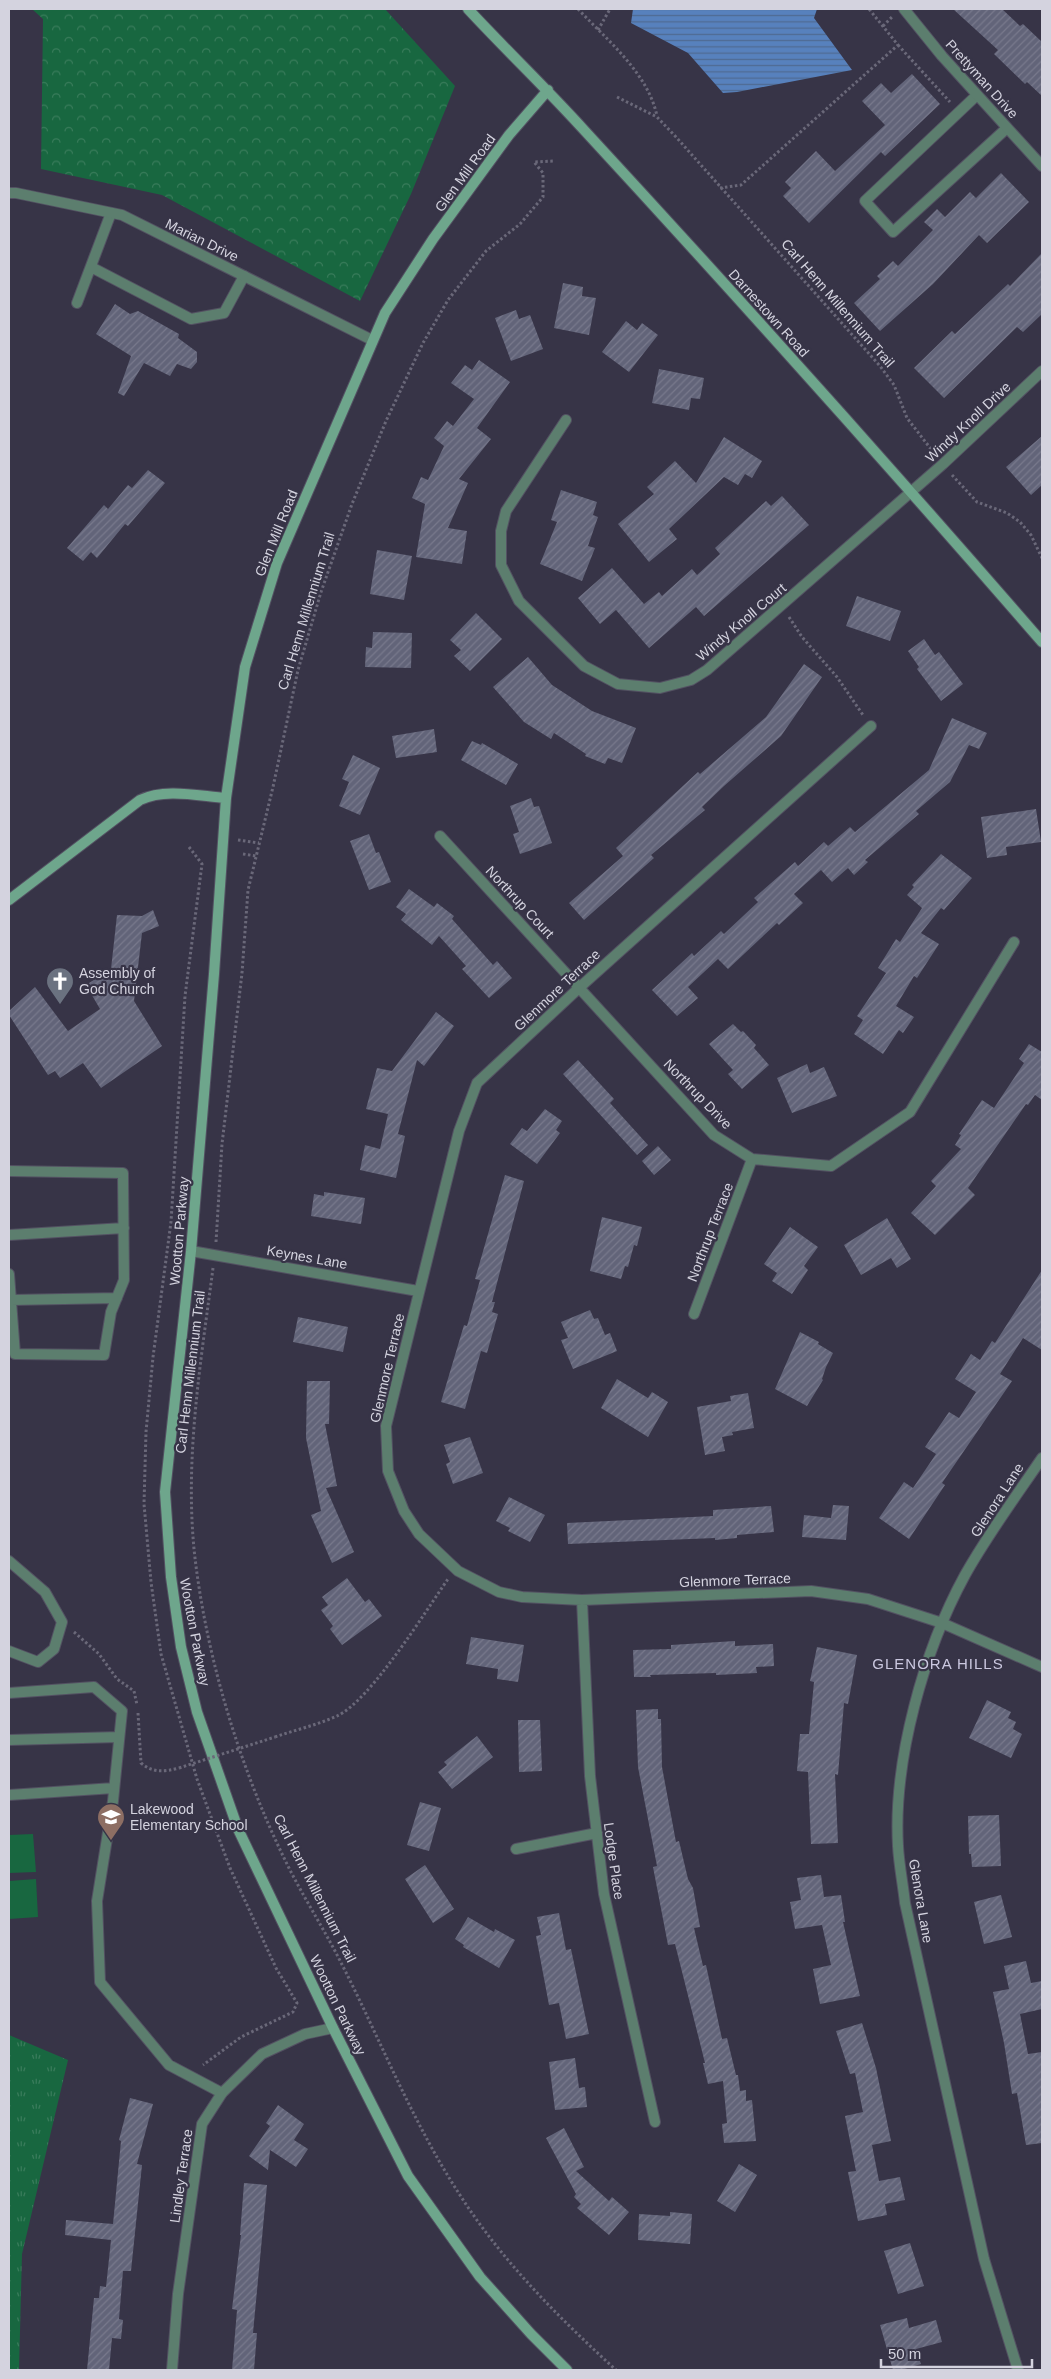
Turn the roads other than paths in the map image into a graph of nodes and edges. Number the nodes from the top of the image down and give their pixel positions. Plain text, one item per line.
1 (468, 9) edge
2 (904, 9) edge
3 (548, 90) junction
4 (977, 95) junction
5 (1007, 128) junction
6 (1042, 166) edge
7 (9, 193) edge
8 (111, 213) junction
9 (91, 267) junction
10 (244, 276) junction
11 (77, 303) dead end
12 (372, 340) junction
13 (1042, 371) edge
14 (566, 420) dead end
15 (911, 491) junction
16 (1042, 642) edge
17 (871, 726) road end
18 (226, 798) junction
19 (440, 836) dead end
20 (9, 900) edge
21 (1014, 942) dead end
22 (580, 986) junction
23 (752, 1159) junction
24 (9, 1172) edge
25 (124, 1228) junction
26 (9, 1235) edge
27 (192, 1251) junction
28 (9, 1274) edge
29 (418, 1291) junction
30 (117, 1298) junction
31 (11, 1300) junction
32 (694, 1314) dead end
33 (1042, 1458) edge
34 (9, 1561) edge
35 (582, 1600) junction
36 (942, 1624) junction
37 (9, 1651) edge
38 (1042, 1667) edge
39 (9, 1693) edge
40 (119, 1737) junction
41 (9, 1740) edge
42 (114, 1788) junction
43 (9, 1795) edge
44 (597, 1833) junction
45 (516, 1849) dead end
46 (333, 2028) junction
47 (222, 2093) junction
48 (654, 2122) dead end
49 (172, 2370) edge
50 (567, 2370) edge
51 (1018, 2370) edge

1 - 3 main road, Darnestown Road
2 - 4 street, Prettyman Drive
3 - 12 main road, Glen Mill Road
3 - 15 main road, Darnestown Road
4 - 5 street, Prettyman Drive
4 - 5 street
5 - 6 street, Prettyman Drive
7 - 8 street, Marian Drive
8 - 9 street
8 - 10 street, Marian Drive
9 - 10 street
9 - 11 street
10 - 12 street, Marian Drive
12 - 18 main road, Glen Mill Road
13 - 15 street, Windy Knoll Drive
14 - 15 street, Windy Knoll Court
15 - 16 main road, Darnestown Road
17 - 22 street, Glenmore Terrace
18 - 20 main road
18 - 27 main road, Wootton Parkway
19 - 22 street, Northrup Court
21 - 23 street, Northrup Drive
22 - 23 street, Northrup Drive
22 - 29 street, Glenmore Terrace
23 - 32 street, Northrup Terrace
24 - 25 street
25 - 26 street
25 - 30 street
27 - 29 street, Keynes Lane
27 - 46 main road, Wootton Parkway
28 - 31 street
29 - 35 street, Glenmore Terrace
30 - 31 street
30 - 31 street
33 - 36 street, Glenora Lane
34 - 37 street
35 - 36 street, Glenmore Terrace
35 - 44 street, Lodge Place
36 - 38 street, Glenmore Terrace
36 - 51 street, Glenora Lane
39 - 40 street
40 - 41 street
40 - 42 street
42 - 43 street
42 - 47 street
44 - 45 street
44 - 48 street, Lodge Place
46 - 47 street, Lindley Terrace
46 - 50 main road, Wootton Parkway
47 - 49 street, Lindley Terrace

